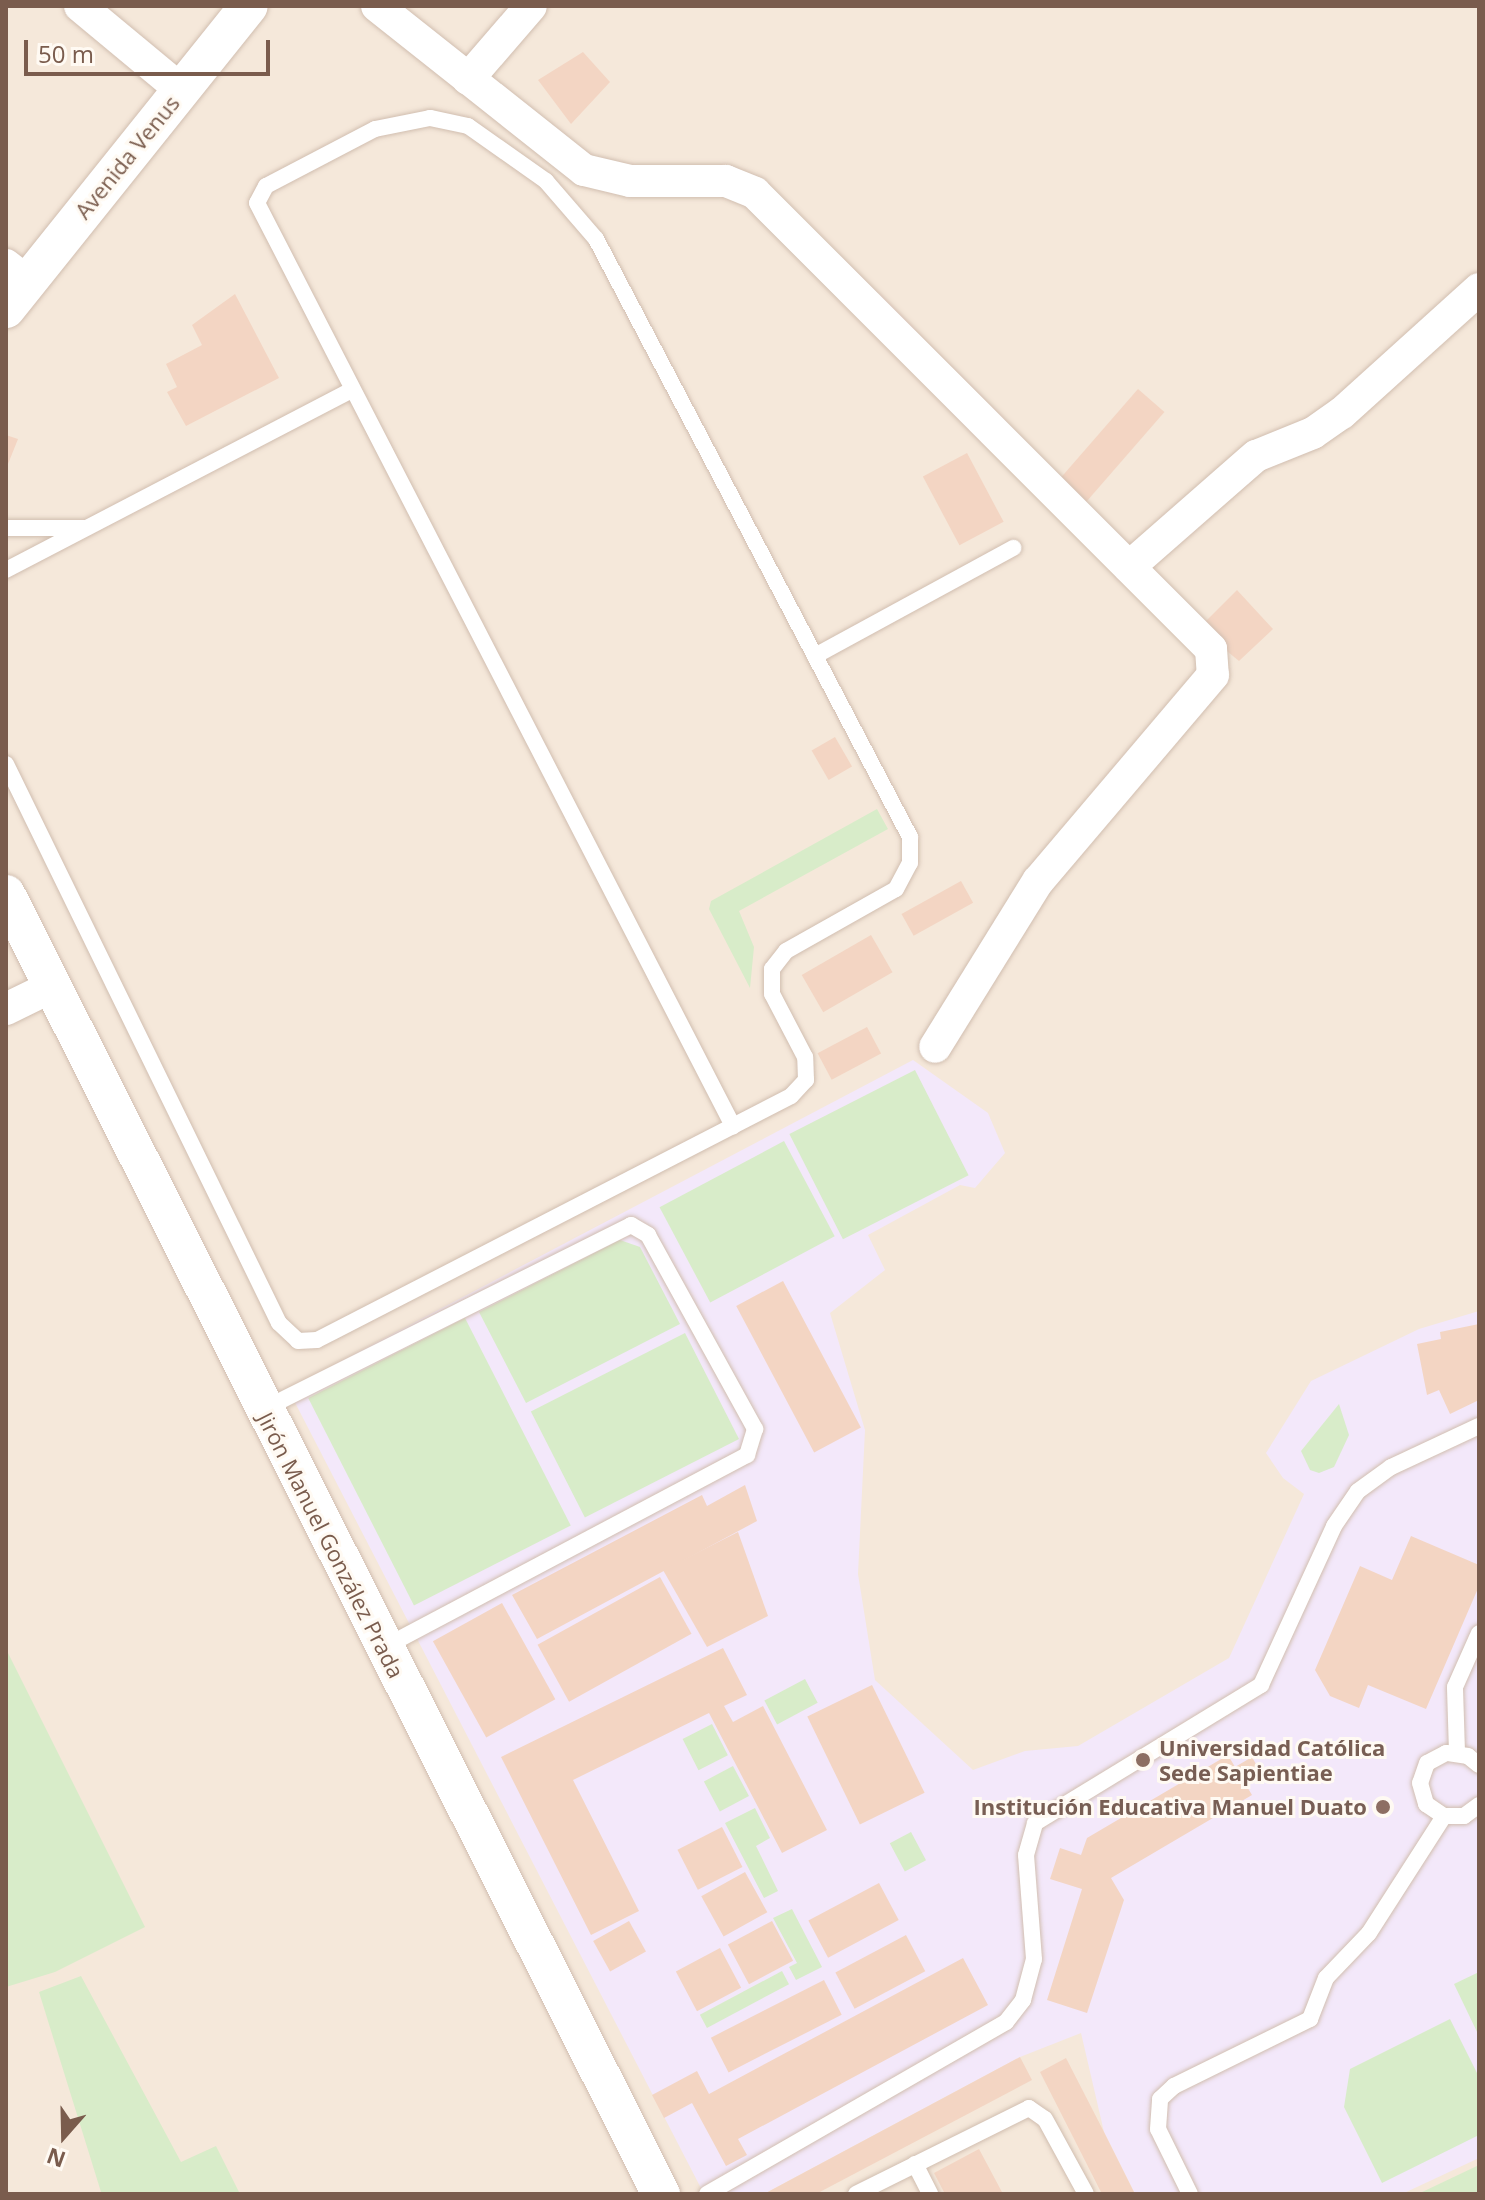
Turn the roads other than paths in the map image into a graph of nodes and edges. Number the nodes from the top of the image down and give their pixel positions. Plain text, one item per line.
1 (80, 6) edge
2 (249, 6) edge
3 (377, 6) edge
4 (531, 6) edge
5 (468, 79) junction
6 (181, 90) junction
7 (13, 285) edge
8 (1479, 289) edge
9 (352, 390) junction
10 (6, 528) edge
11 (86, 528) junction
12 (1013, 548) dead end
13 (1129, 567) junction
14 (6, 570) edge
15 (815, 656) junction
16 (6, 764) edge
17 (6, 894) edge
18 (49, 988) junction
19 (6, 1009) edge
20 (935, 1047) dead end
21 (733, 1126) junction
22 (263, 1410) junction
23 (1479, 1426) edge
24 (1479, 1633) edge
25 (383, 1648) junction
26 (1457, 1752) junction
27 (1479, 1765) edge
28 (1479, 1805) edge
29 (1444, 1816) junction
30 (915, 2164) junction
31 (661, 2194) edge
32 (707, 2194) edge
33 (856, 2194) edge
34 (930, 2194) edge
35 (1086, 2194) edge
36 (1190, 2194) edge

1 - 6 street
2 - 6 street, Avenida Venus
3 - 5 street
4 - 5 street
5 - 13 street
6 - 7 street, Avenida Venus
8 - 13 street
9 - 11 lane
9 - 15 lane
9 - 21 lane
10 - 11 lane
11 - 14 lane
12 - 15 lane
13 - 20 street
15 - 21 lane
16 - 21 lane
17 - 18 street, Jirón Manuel González Prada
18 - 19 street
18 - 22 street, Jirón Manuel González Prada
22 - 25 street, Jirón Manuel González Prada
22 - 25 lane
23 - 32 lane
24 - 26 lane
25 - 31 street, Jirón Manuel González Prada
26 - 27 lane
26 - 29 lane
28 - 29 lane
29 - 36 lane
30 - 33 lane
30 - 34 lane
30 - 35 lane

